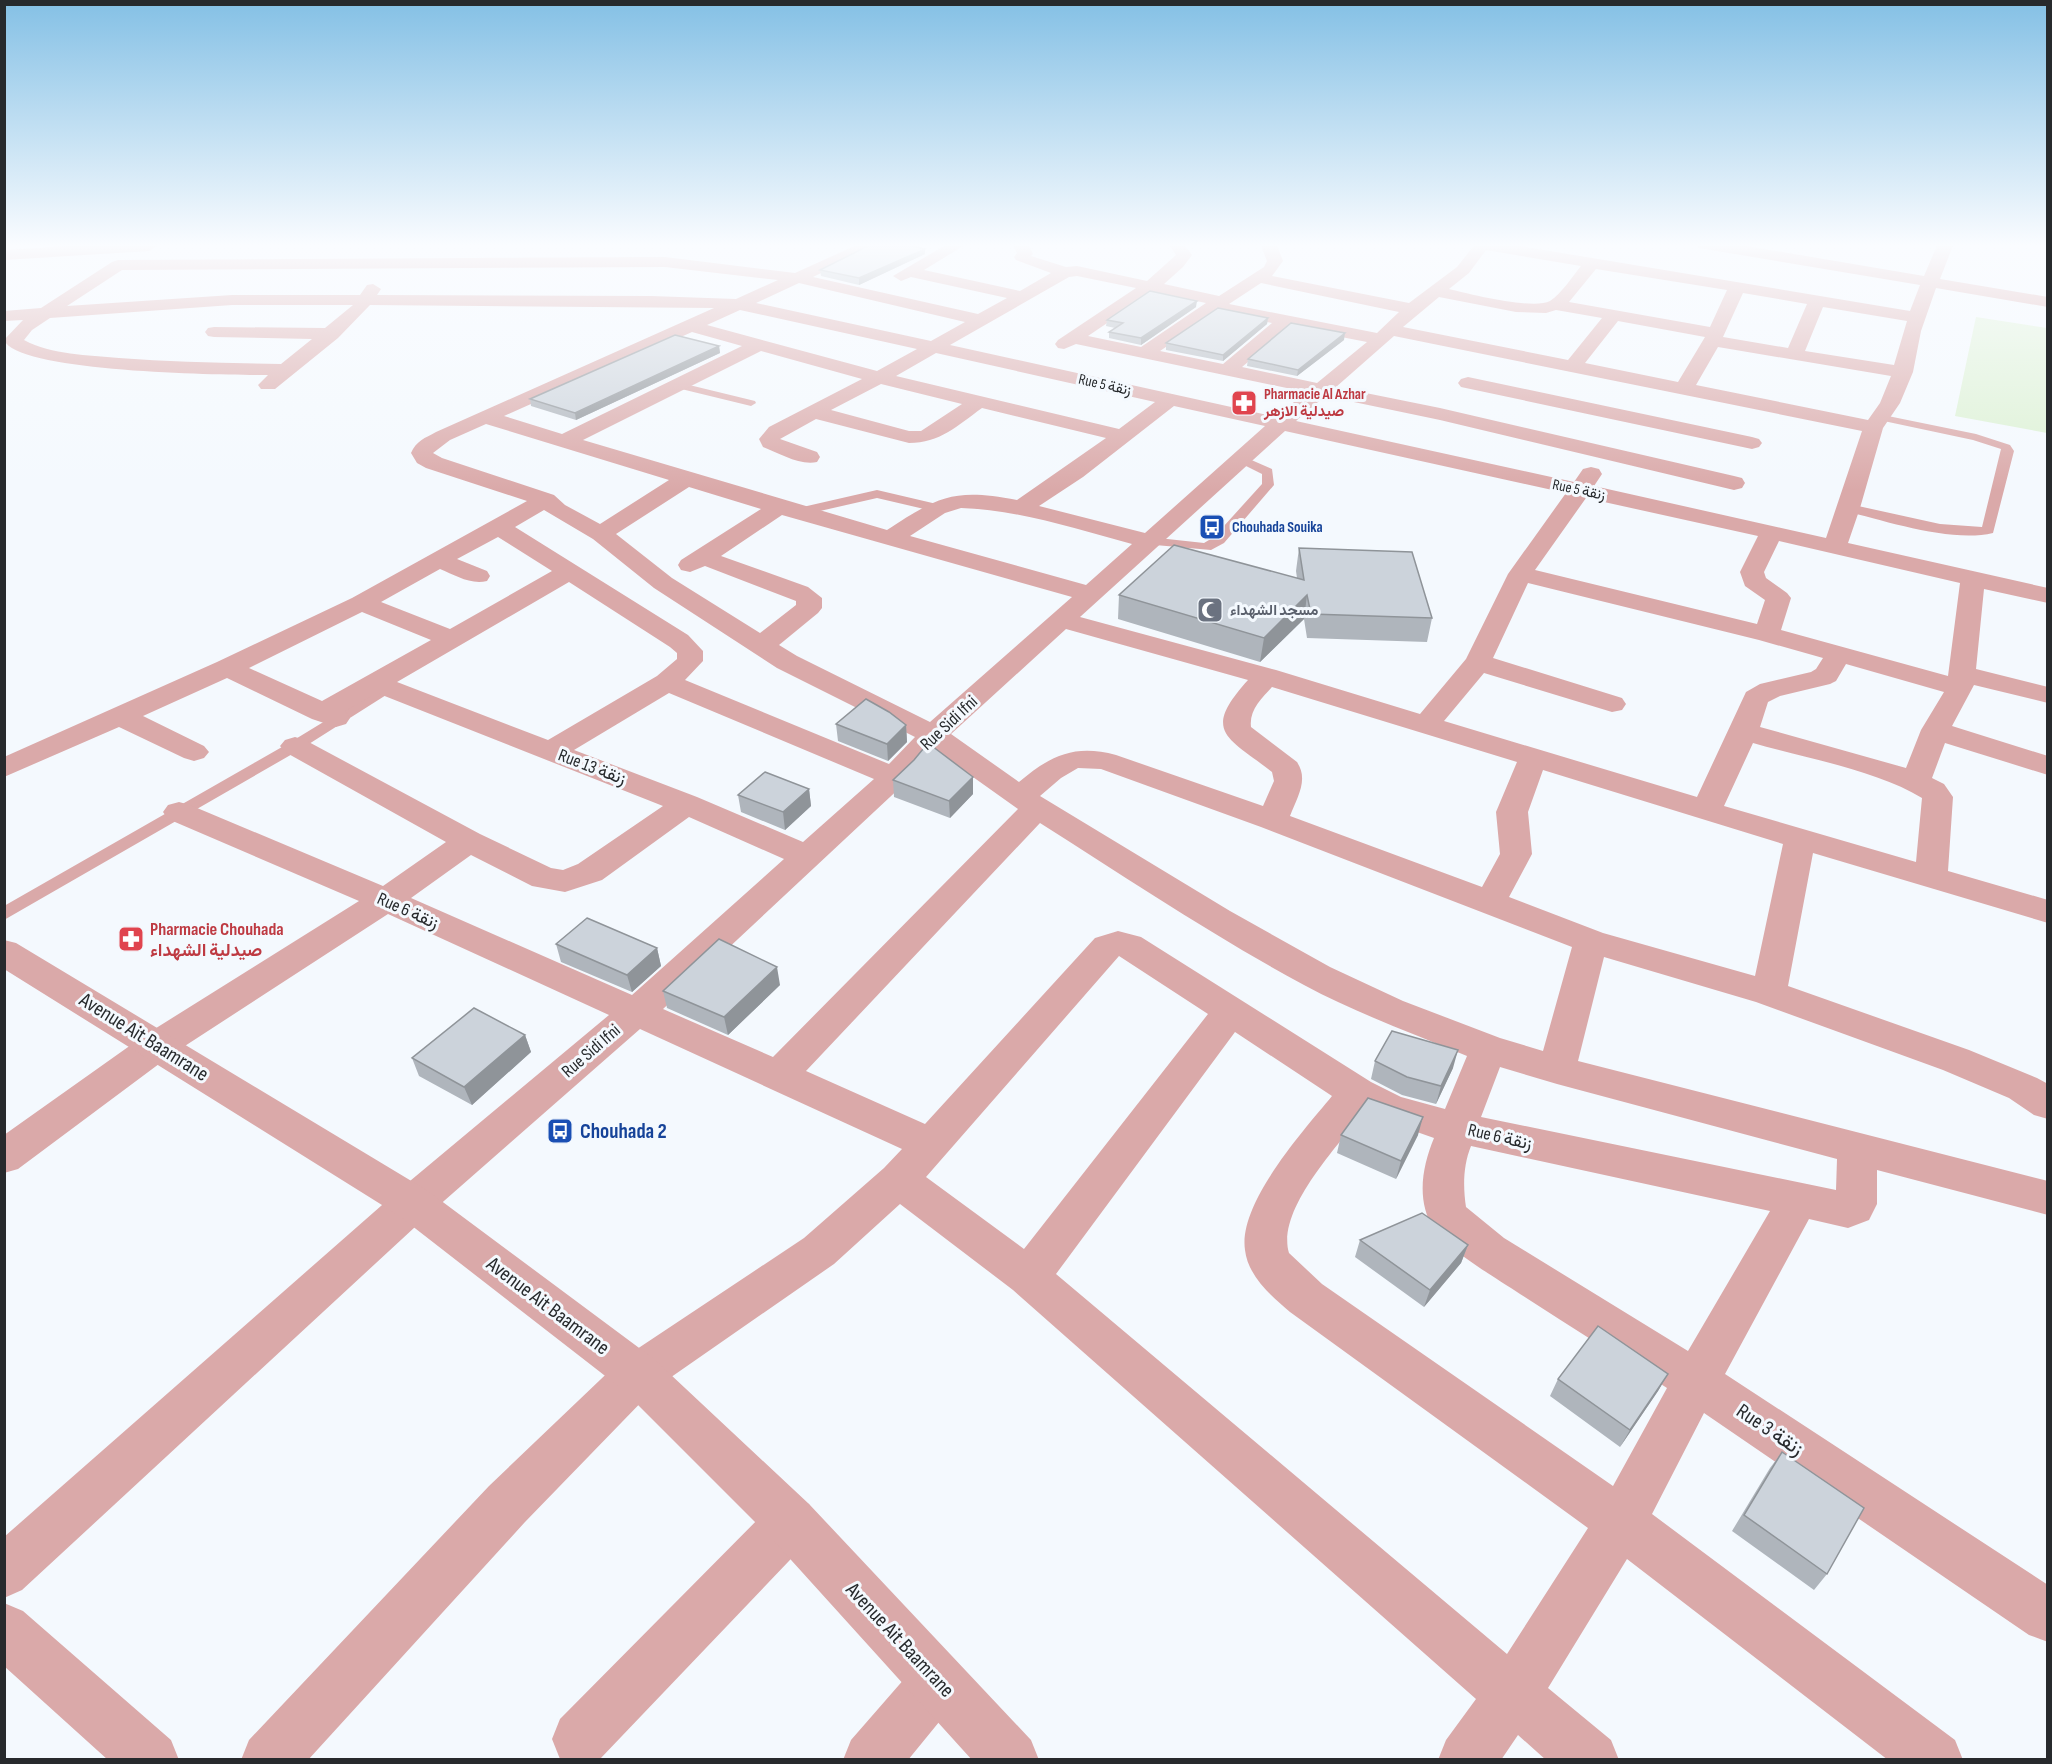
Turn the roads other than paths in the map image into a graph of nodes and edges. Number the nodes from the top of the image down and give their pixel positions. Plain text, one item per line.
1 (27, 325) edge
2 (340, 325) edge
3 (834, 325) edge
4 (972, 325) edge
5 (1092, 325) edge
6 (1185, 325) edge
7 (1281, 325) edge
8 (1325, 325) edge
9 (1395, 325) edge
10 (1606, 325) edge
11 (1660, 325) edge
12 (1719, 325) edge
13 (1807, 325) edge
14 (1915, 325) edge
15 (688, 326) joint
16 (214, 332) dead end
17 (332, 333) junction
18 (1386, 334) junction
19 (1714, 336) junction
20 (1072, 338) junction
21 (758, 345) junction
22 (931, 347) junction
23 (1497, 351) junction
24 (1145, 352) junction
25 (1794, 355) junction
26 (1573, 366) junction
27 (1031, 368) junction
28 (1228, 369) junction
29 (285, 370) junction
30 (1903, 372) junction
31 (879, 378) junction
32 (1468, 383) junction
33 (677, 385) junction
34 (1323, 389) junction
35 (1684, 389) junction
36 (260, 392) dead end
37 (1170, 400) junction
38 (978, 402) junction
39 (751, 403) dead end
40 (1775, 408) junction
41 (814, 412) junction
42 (1440, 414) junction
43 (484, 417) junction
44 (1878, 422) junction
45 (1281, 423) junction
46 (1123, 435) junction
47 (563, 442) junction
48 (1752, 443) junction
49 (1603, 453) junction
50 (809, 457) dead end
51 (1240, 459) junction
52 (687, 479) junction
53 (1734, 483) junction
54 (1581, 491) junction
55 (546, 500) junction
56 (937, 508) junction
57 (1022, 508) junction
58 (1850, 508) junction
59 (788, 510) junction
60 (1718, 520) junction
61 (497, 526) junction
62 (1771, 533) junction
63 (601, 534) junction
64 (891, 538) junction
65 (1149, 541) junction
66 (1834, 548) junction
67 (702, 557) junction
68 (438, 560) junction
69 (568, 572) junction
70 (1520, 574) junction
71 (478, 576) dead end
72 (1973, 579) junction
73 (663, 583) junction
74 (1091, 594) junction
75 (2048, 596) edge
76 (361, 603) junction
77 (1062, 620) junction
78 (1767, 634) junction
79 (452, 639) junction
80 (762, 645) junction
81 (1839, 654) junction
82 (1478, 662) junction
83 (227, 668) junction
84 (1266, 676) junction
85 (1961, 681) junction
86 (667, 682) junction
87 (382, 685) junction
88 (2048, 695) edge
89 (1612, 704) dead end
90 (119, 716) junction
91 (329, 716) junction
92 (1426, 724) junction
93 (1935, 730) junction
94 (1744, 732) junction
95 (933, 735) junction
96 (295, 746) junction
97 (551, 751) junction
98 (194, 752) dead end
99 (1534, 757) junction
100 (2048, 766) edge
101 (4, 768) edge
102 (894, 777) junction
103 (1916, 781) junction
104 (1029, 802) junction
105 (686, 804) junction
106 (1707, 809) junction
107 (179, 812) junction
108 (1272, 820) junction
109 (1800, 839) junction
110 (469, 841) junction
111 (806, 856) junction
112 (1931, 877) junction
113 (386, 900) junction
114 (1489, 904) junction
115 (2048, 912) edge
116 (4, 914) edge
117 (1591, 941) junction
118 (4, 952) edge
119 (1768, 993) junction
120 (1231, 1010) junction
121 (635, 1013) junction
122 (158, 1045) junction
123 (1488, 1049) junction
124 (1557, 1070) junction
125 (778, 1076) junction
126 (1358, 1093) junction
127 (2048, 1104) edge
128 (1456, 1127) junction
129 (931, 1144) junction
130 (1857, 1149) junction
131 (4, 1156) edge
132 (899, 1180) junction
133 (2048, 1198) edge
134 (1798, 1201) junction
135 (413, 1203) junction
136 (1028, 1277) junction
137 (638, 1374) junction
138 (1696, 1381) junction
139 (791, 1522) junction
140 (1622, 1522) junction
141 (4, 1572) edge
142 (2048, 1616) edge
143 (4, 1630) edge
144 (938, 1681) junction
145 (1513, 1695) junction
146 (580, 1739) dead end
147 (151, 1760) edge
148 (269, 1760) edge
149 (871, 1760) edge
150 (1011, 1760) edge
151 (1466, 1760) edge
152 (1592, 1760) edge
153 (1935, 1760) edge

1 - 29 street
2 - 17 street
3 - 22 street, Rue 5 زنقة
4 - 22 street
5 - 20 street
6 - 24 street
7 - 28 street
8 - 18 street
9 - 18 street, Rue Sidi Ifni
10 - 26 street
11 - 19 street
12 - 19 street
13 - 25 street
14 - 30 street
15 - 21 street
15 - 43 street
16 - 17 street
17 - 29 street
18 - 23 street
18 - 34 street, Rue Sidi Ifni
19 - 25 street
19 - 35 street
20 - 24 street
20 - 27 street
21 - 31 street
21 - 33 street
22 - 27 street, Rue 5 زنقة
22 - 31 street
23 - 26 street
23 - 32 street
24 - 28 street
25 - 30 street
26 - 35 street
27 - 37 street, Rue 5 زنقة
28 - 34 street
29 - 36 street
30 - 44 street
31 - 38 street
31 - 41 street
32 - 42 street
32 - 48 street
33 - 39 lane
33 - 47 street
34 - 42 street
34 - 45 street, Rue Sidi Ifni
35 - 40 street
37 - 45 street, Rue 5 زنقة
37 - 46 street
38 - 41 street
38 - 46 street
40 - 44 street
40 - 48 street
41 - 50 street
42 - 49 street
43 - 47 street
43 - 55 street
44 - 58 street
44 - 58 lane
45 - 51 street, Rue Sidi Ifni
45 - 54 street, Rue 5 زنقة
46 - 57 street
47 - 52 street
48 - 53 street
49 - 53 street
49 - 54 street
51 - 65 street, Rue Sidi Ifni
51 - 65 lane
52 - 59 street
52 - 63 street
53 - 60 street
54 - 60 street, Rue 5 زنقة
54 - 70 street
55 - 61 street
55 - 63 street
56 - 57 street
56 - 59 lane
56 - 64 street
57 - 65 street
58 - 66 street
59 - 64 street
59 - 67 street
60 - 62 street, Rue 5 زنقة
61 - 68 street
61 - 69 street
62 - 66 street, Rue 5 زنقة
62 - 78 street
63 - 73 street
64 - 74 street
65 - 74 street, Rue Sidi Ifni
66 - 72 street, Rue 5 زنقة
67 - 73 street
67 - 80 street
68 - 71 street
68 - 76 street
69 - 79 street
69 - 86 street
70 - 78 street
70 - 82 street
72 - 75 street, Rue 5 زنقة
72 - 85 street
73 - 80 street
74 - 77 street, Rue Sidi Ifni
76 - 79 street
76 - 83 street
77 - 84 street
77 - 95 street, Rue Sidi Ifni
78 - 81 street
79 - 87 street
80 - 95 street
81 - 85 street
81 - 94 street
82 - 89 street
82 - 92 street
83 - 90 street
83 - 91 street
84 - 92 street
84 - 108 street
85 - 88 street
85 - 93 street
86 - 97 street
86 - 102 street
87 - 91 street
87 - 97 street, Rue 13 زنقة
90 - 98 street
90 - 101 street
91 - 96 lane
92 - 99 street
93 - 100 street
93 - 103 street
94 - 103 street
94 - 106 street
95 - 102 street, Rue Sidi Ifni
95 - 104 street
96 - 107 lane
96 - 110 street
97 - 105 street, Rue 13 زنقة
99 - 106 street
99 - 114 street
102 - 111 street, Rue Sidi Ifni
103 - 112 street
104 - 108 street
104 - 123 street
104 - 125 street
105 - 110 street
105 - 111 street, Rue 13 زنقة
106 - 109 street
107 - 113 street, Rue 6 زنقة
107 - 116 lane
108 - 114 street
109 - 112 street
109 - 119 street
110 - 113 street
111 - 121 street, Rue Sidi Ifni
112 - 115 street
113 - 121 street, Rue 6 زنقة
113 - 122 street
114 - 117 street
117 - 119 street
117 - 124 street
118 - 122 street, Avenue Ait Baamrane
119 - 127 street
120 - 126 street, Rue 6 زنقة
120 - 129 street, Rue 6 زنقة
120 - 136 street
121 - 125 street, Rue 6 زنقة
121 - 135 street, Rue Sidi Ifni
122 - 131 street
122 - 135 street, Avenue Ait Baamrane
123 - 124 street
123 - 128 street, Rue 3 زنقة
124 - 130 street
125 - 129 street, Rue 6 زنقة
126 - 128 street, Rue 6 زنقة
126 - 140 street
128 - 134 street, Rue 6 زنقة
128 - 138 street, Rue 3 زنقة
129 - 132 street
130 - 133 street
130 - 134 street, Rue 6 زنقة
132 - 136 street
132 - 137 street
134 - 138 street
135 - 137 street, Avenue Ait Baamrane
135 - 141 street, Rue Sidi Ifni
136 - 145 street
137 - 139 street, Avenue Ait Baamrane
137 - 148 street
138 - 140 street
138 - 142 street, Rue 3 زنقة
139 - 144 street, Avenue Ait Baamrane
139 - 146 street
140 - 145 street
140 - 153 street
143 - 147 street
144 - 149 street
144 - 150 street, Avenue Ait Baamrane
145 - 151 street
145 - 152 street

